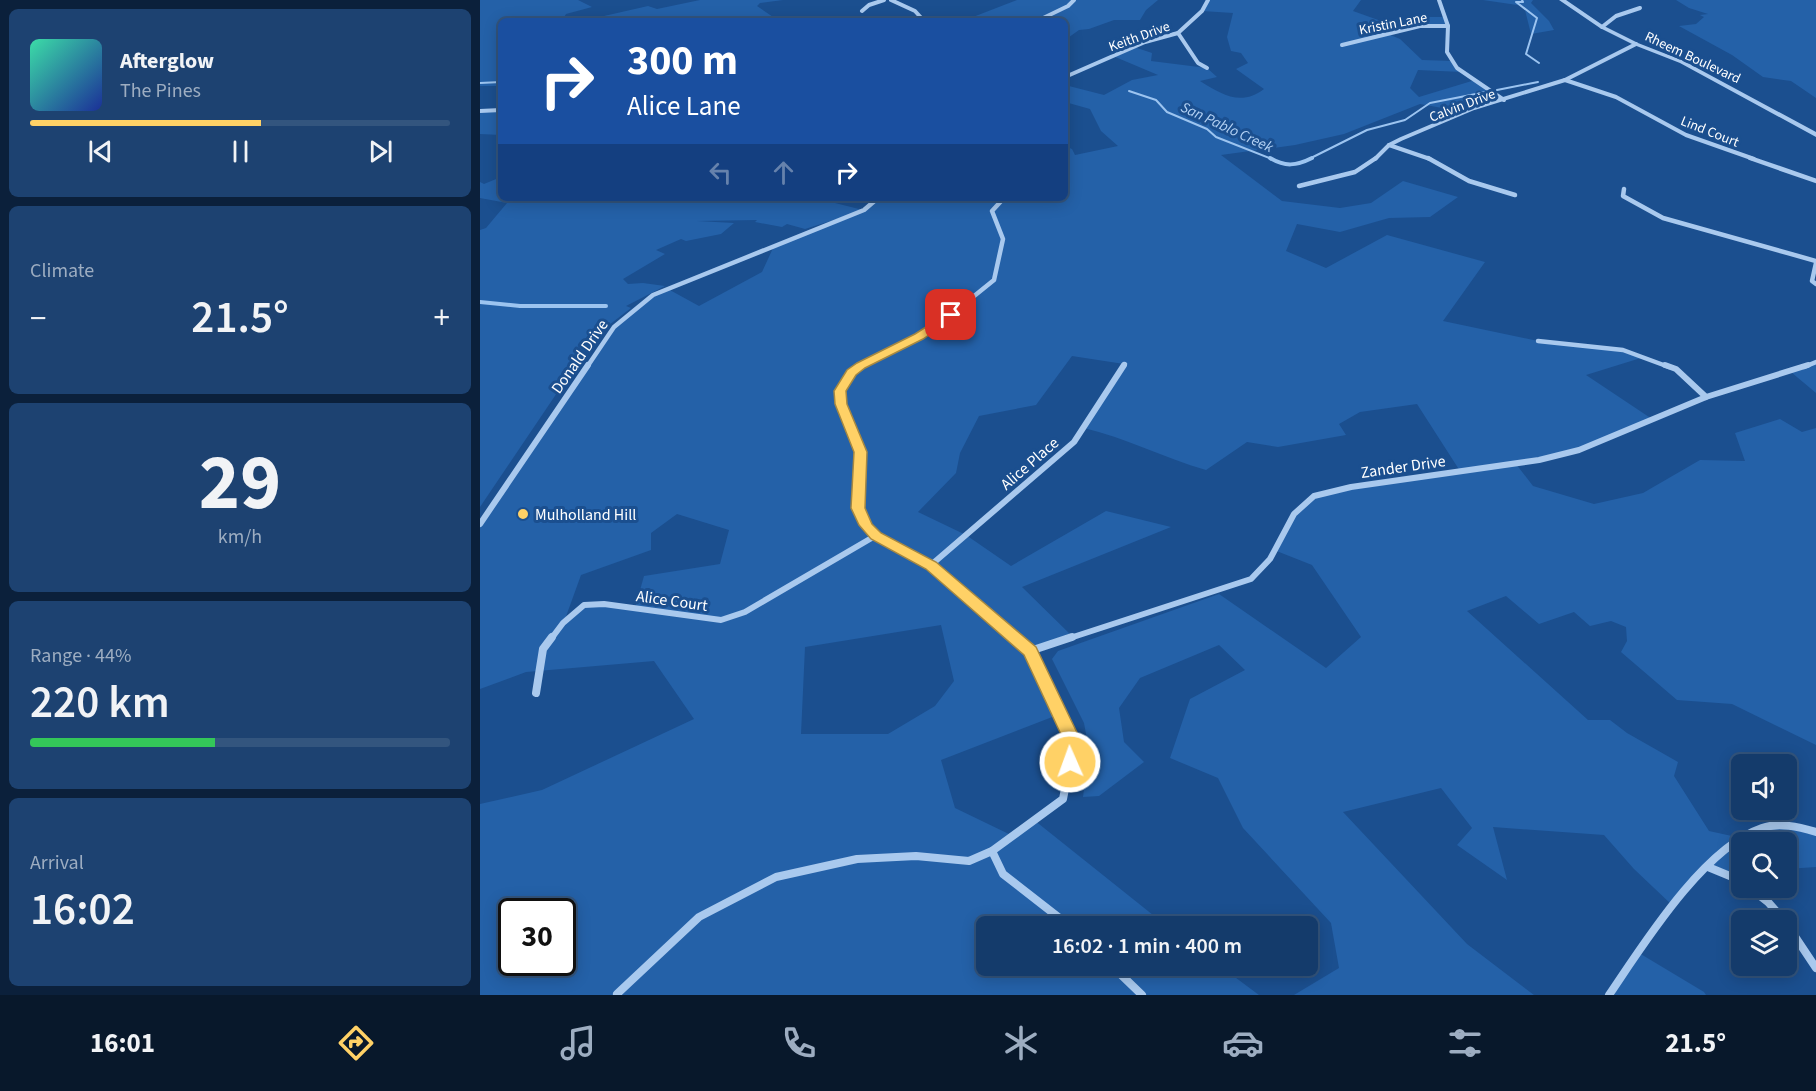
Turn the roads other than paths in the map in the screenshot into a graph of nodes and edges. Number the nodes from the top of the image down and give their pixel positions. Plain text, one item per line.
1 (884, 0) edge
2 (891, 0) edge
3 (1074, 0) edge
4 (1208, 0) edge
5 (1439, 0) edge
6 (1562, 0) edge
7 (1640, 8) dead end
8 (862, 11) dead end
9 (921, 18) edge
10 (1043, 18) edge
11 (1448, 26) junction
12 (1602, 27) junction
13 (1178, 33) junction
14 (1636, 44) junction
15 (1342, 45) dead end
16 (1207, 68) dead end
17 (1068, 76) edge
18 (1565, 80) junction
19 (1504, 100) junction
20 (498, 110) edge
21 (480, 111) edge
22 (1816, 135) edge
23 (1389, 145) junction
24 (1816, 182) edge
25 (1299, 186) dead end
26 (1624, 189) dead end
27 (1515, 195) dead end
28 (874, 201) edge
29 (1001, 201) edge
30 (1816, 262) edge
31 (1816, 284) edge
32 (1538, 340) dead end
33 (1816, 362) edge
34 (1125, 364) dead end
35 (1706, 397) junction
36 (480, 524) edge
37 (876, 536) junction
38 (931, 565) junction
39 (1030, 651) junction
40 (536, 693) dead end
41 (1816, 832) edge
42 (992, 851) junction
43 (1708, 867) junction
44 (1731, 876) edge
45 (1763, 898) edge
46 (1775, 910) edge
47 (1057, 916) edge
48 (1797, 939) edge
49 (1816, 968) edge
50 (1122, 976) edge
51 (617, 994) edge
52 (1142, 995) edge
53 (1610, 995) edge

1 - 8 street
2 - 9 street
3 - 10 street
4 - 13 street, Keith Drive
5 - 11 street
6 - 12 street, Rheem Boulevard
7 - 12 street
11 - 15 street, Kristin Lane
11 - 19 street
12 - 14 street, Rheem Boulevard
13 - 16 street
13 - 17 street, Keith Drive
14 - 18 street, Calvin Drive
14 - 22 street, Rheem Boulevard
18 - 19 street, Calvin Drive
18 - 24 street, Lind Court
19 - 23 street, Calvin Drive
20 - 21 street
23 - 25 street, Calvin Drive
23 - 27 street
26 - 30 street
28 - 36 street, Donald Drive
29 - 37 street
30 - 31 street
32 - 35 street
33 - 35 street, Zander Drive
34 - 38 street, Alice Place
35 - 39 street, Zander Drive
37 - 38 street
37 - 40 street, Alice Court
38 - 39 street
39 - 42 street
41 - 43 street
42 - 47 street
42 - 51 street
43 - 44 street
43 - 53 street
45 - 46 street
48 - 49 street
50 - 52 street

